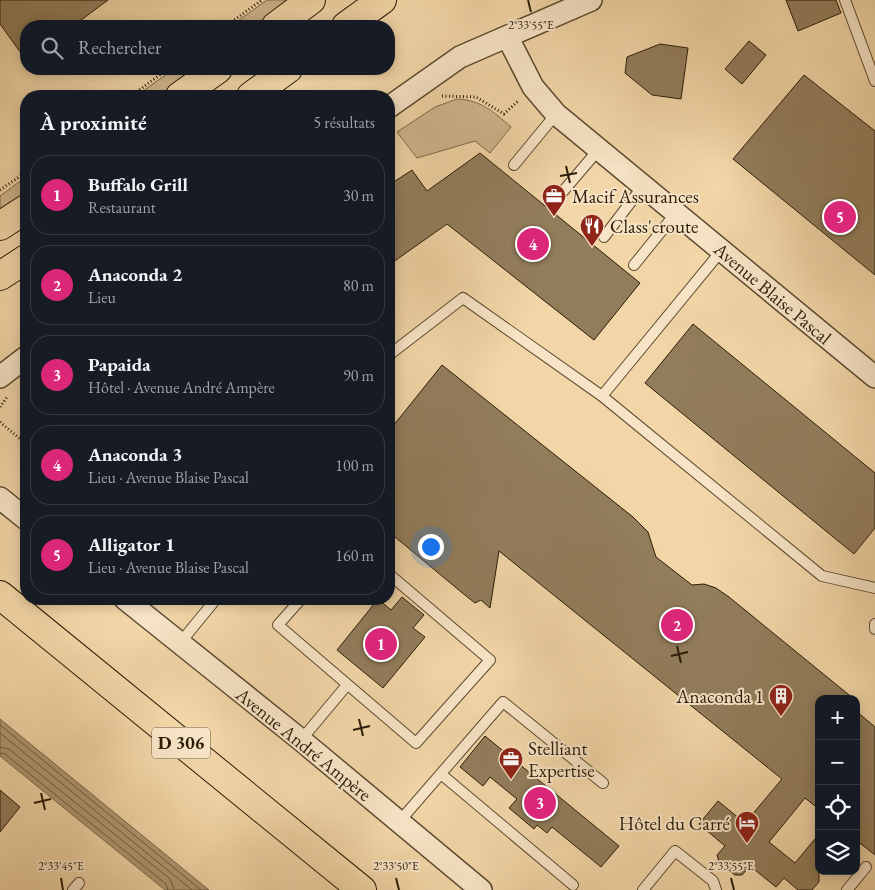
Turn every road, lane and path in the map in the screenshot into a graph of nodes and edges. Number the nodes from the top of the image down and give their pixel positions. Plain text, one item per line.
1 (262, 0) edge
2 (311, 0) edge
3 (382, 0) edge
4 (592, 0) edge
5 (845, 0) edge
6 (234, 20) edge
7 (284, 20) edge
8 (354, 20) edge
9 (508, 38) junction
10 (160, 75) edge
11 (210, 75) edge
12 (280, 75) edge
13 (875, 81) edge
14 (139, 90) edge
15 (188, 90) edge
16 (259, 90) edge
17 (434, 101) dead end
18 (395, 103) edge
19 (504, 114) dead end
20 (556, 114) junction
21 (598, 149) junction
22 (514, 165) dead end
23 (20, 176) edge
24 (643, 186) junction
25 (0, 190) edge
26 (554, 202) dead end
27 (20, 213) edge
28 (676, 213) junction
29 (0, 226) edge
30 (604, 237) dead end
31 (722, 250) junction
32 (20, 262) edge
33 (634, 265) dead end
34 (0, 276) edge
35 (395, 351) edge
36 (20, 362) edge
37 (0, 377) edge
38 (875, 377) edge
39 (602, 396) junction
40 (0, 422) edge
41 (20, 439) edge
42 (0, 498) edge
43 (20, 514) edge
44 (395, 579) edge
45 (875, 588) edge
46 (0, 595) edge
47 (132, 605) edge
48 (211, 605) edge
49 (296, 605) edge
50 (875, 624) edge
51 (875, 629) edge
52 (180, 643) junction
53 (347, 685) junction
54 (301, 740) junction
55 (441, 774) junction
56 (604, 783) dead end
57 (399, 822) junction
58 (866, 867) dead end
59 (573, 885) dead end
60 (362, 890) edge
61 (481, 890) edge
62 (643, 890) edge
63 (716, 890) edge
64 (847, 890) edge

1 - 6 path
2 - 7 main road
3 - 8 main road
4 - 9 street
5 - 13 lane
9 - 18 street
9 - 20 street, Avenue Blaise Pascal
10 - 14 path
11 - 15 main road
12 - 16 main road
17 - 19 path
20 - 21 street, Avenue Blaise Pascal
20 - 22 lane
21 - 24 street, Avenue Blaise Pascal
21 - 26 lane
23 - 25 path
24 - 28 street, Avenue Blaise Pascal
24 - 30 lane
27 - 29 main road
28 - 31 street, Avenue Blaise Pascal
28 - 33 lane
31 - 38 street, Avenue Blaise Pascal
31 - 39 lane
32 - 34 main road
35 - 39 lane
36 - 37 street
39 - 45 lane
40 - 41 path
42 - 43 street
44 - 53 lane
46 - 60 main road, D 306
47 - 52 street, Avenue André Ampère
48 - 52 lane
49 - 53 lane
50 - 51 lane
52 - 54 street, Avenue André Ampère
53 - 54 lane
54 - 57 street, Avenue André Ampère
55 - 56 lane
55 - 57 lane
55 - 59 lane
57 - 61 street, Avenue André Ampère
58 - 64 lane
62 - 63 lane

